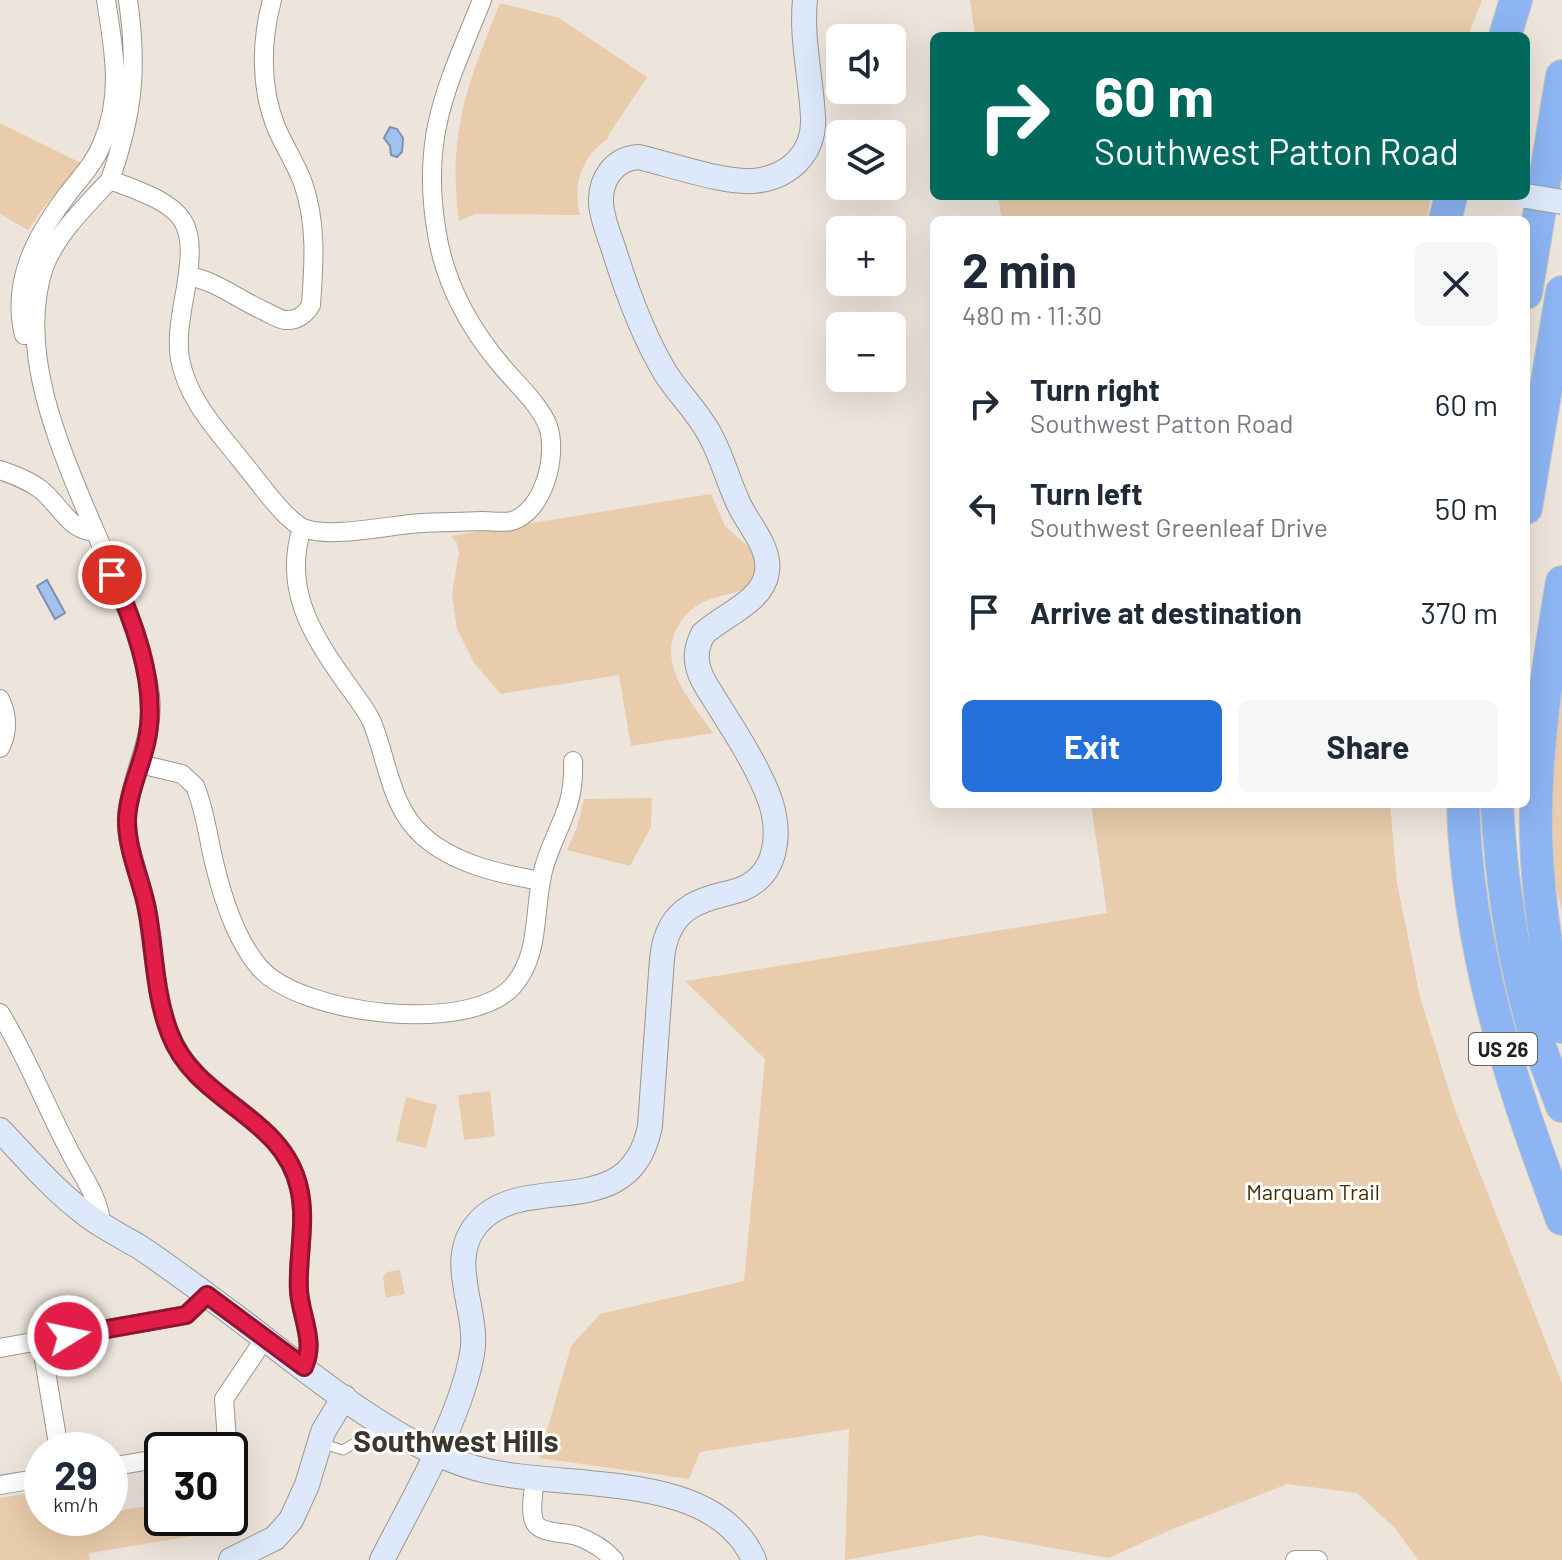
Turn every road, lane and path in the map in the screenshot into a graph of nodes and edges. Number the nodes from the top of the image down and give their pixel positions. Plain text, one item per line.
1 (106, 0) edge
2 (128, 0) edge
3 (272, 0) edge
4 (482, 0) edge
5 (805, 0) edge
6 (1516, 0) edge
7 (1506, 32) edge
8 (1562, 76) edge
9 (110, 180) junction
10 (1530, 197) edge
11 (1562, 202) edge
12 (1530, 269) edge
13 (188, 276) junction
14 (1562, 292) edge
15 (34, 349) junction
16 (0, 470) edge
17 (1530, 484) edge
18 (302, 528) junction
19 (93, 531) junction
20 (1562, 582) edge
21 (0, 699) edge
22 (0, 748) edge
23 (573, 761) dead end
24 (140, 764) junction
25 (1444, 808) edge
26 (1463, 808) edge
27 (1497, 808) edge
28 (1466, 872) junction
29 (541, 881) junction
30 (0, 1013) edge
31 (1562, 1027) edge
32 (1562, 1085) edge
33 (1562, 1106) edge
34 (0, 1130) edge
35 (1562, 1219) edge
36 (101, 1225) junction
37 (207, 1295) junction
38 (265, 1338) junction
39 (41, 1341) junction
40 (0, 1348) edge
41 (304, 1367) junction
42 (344, 1397) junction
43 (379, 1421) junction
44 (56, 1432) edge
45 (226, 1432) edge
46 (320, 1443) junction
47 (429, 1451) junction
48 (535, 1478) junction
49 (24, 1481) edge
50 (0, 1485) edge
51 (231, 1560) edge
52 (382, 1560) edge
53 (614, 1560) edge
54 (754, 1560) edge
55 (1295, 1560) edge
56 (1318, 1560) edge

1 - 15 street
2 - 9 street
3 - 13 street
4 - 18 street
5 - 47 main road
6 - 7 highway
8 - 12 highway
9 - 13 street
9 - 15 street
10 - 11 main road, bridge
13 - 18 street
14 - 17 highway
15 - 19 street
16 - 19 street
18 - 29 street
19 - 24 street
20 - 31 highway
21 - 22 street
23 - 29 street
24 - 29 street
24 - 41 street
25 - 28 highway
26 - 28 highway, US 26
27 - 33 highway, US 26
28 - 35 highway, US 26
30 - 36 street
32 - 33 highway
34 - 36 main road
36 - 37 main road
37 - 38 main road
37 - 39 street
38 - 41 main road
38 - 45 street
39 - 40 street
39 - 44 street
41 - 42 main road
42 - 43 main road
42 - 46 main road
43 - 46 lane
43 - 47 main road
46 - 51 main road
47 - 48 main road
47 - 52 main road
48 - 53 street
48 - 54 main road
49 - 50 street
55 - 56 street

